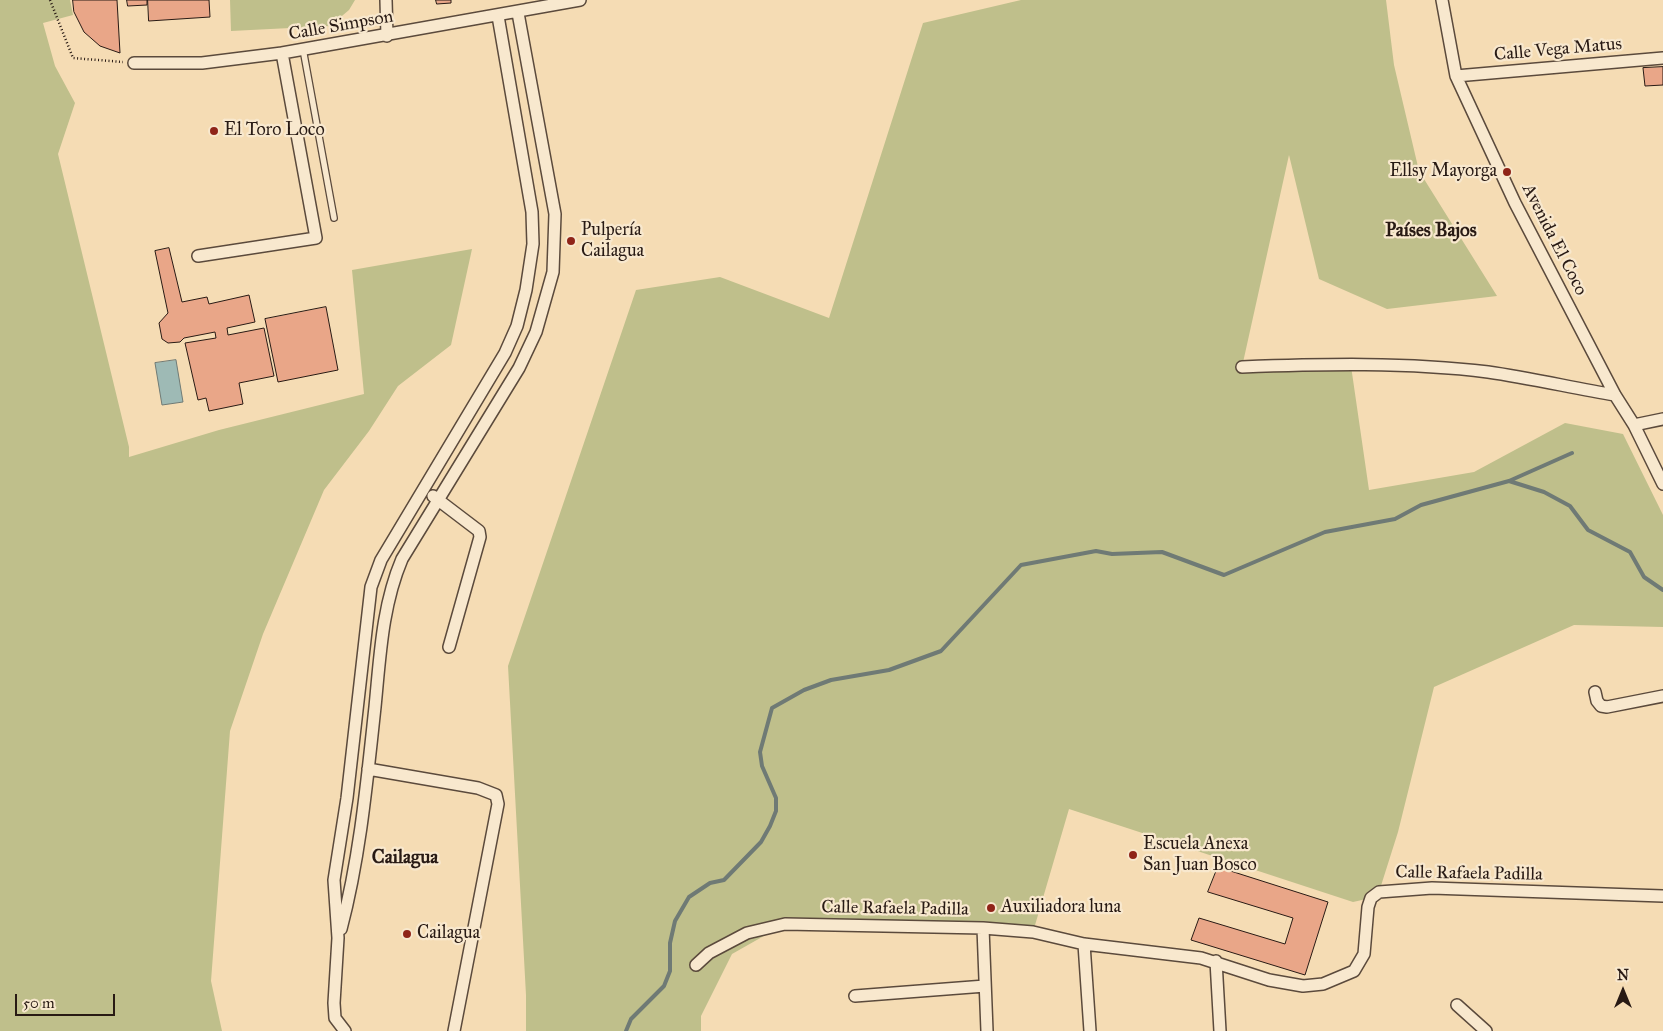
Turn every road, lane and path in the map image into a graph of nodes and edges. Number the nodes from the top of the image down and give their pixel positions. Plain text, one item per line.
1 (50, 0) edge
2 (386, 0) edge
3 (580, 0) edge
4 (1442, 0) edge
5 (518, 12) junction
6 (498, 16) junction
7 (387, 36) junction
8 (303, 49) junction
9 (282, 53) junction
10 (1663, 58) edge
11 (134, 63) joint
12 (1456, 76) junction
13 (545, 157) junction
14 (523, 162) junction
15 (334, 218) dead end
16 (198, 256) dead end
17 (1242, 367) dead end
18 (1615, 395) junction
19 (1663, 419) edge
20 (1634, 425) junction
21 (1663, 484) edge
22 (423, 490) junction
23 (438, 499) junction
24 (449, 647) dead end
25 (1596, 692) dead end
26 (1663, 696) edge
27 (368, 769) junction
28 (346, 798) junction
29 (363, 799) junction
30 (1663, 896) edge
31 (983, 928) junction
32 (338, 938) junction
33 (1084, 944) junction
34 (1216, 961) junction
35 (696, 965) dead end
36 (985, 986) junction
37 (855, 996) dead end
38 (1457, 1005) dead end
39 (345, 1031) edge
40 (454, 1031) edge
41 (987, 1031) edge
42 (1090, 1031) edge
43 (1220, 1031) edge
44 (1486, 1031) edge

1 - 11 path
2 - 7 street
3 - 5 street, Calle Simpson
4 - 12 street, Avenida El Coco
5 - 6 street, Calle Simpson
5 - 13 street
6 - 7 street, Calle Simpson
6 - 14 street
7 - 8 street, Calle Simpson
8 - 9 street, Calle Simpson
8 - 15 lane
9 - 11 street, Calle Simpson
9 - 16 street
10 - 12 street, Calle Vega Matus
12 - 18 street, Avenida El Coco
13 - 14 street
13 - 23 street
14 - 22 street
17 - 18 street
18 - 20 street, Avenida El Coco
19 - 20 street
20 - 21 street, Avenida El Coco
22 - 23 street
22 - 28 street
23 - 24 street
23 - 27 street
25 - 26 street
27 - 29 street
27 - 40 street
28 - 29 street
28 - 32 street
29 - 32 street
30 - 34 street, Calle Rafaela Padilla
31 - 33 street, Calle Rafaela Padilla
31 - 35 street, Calle Rafaela Padilla
31 - 36 street
32 - 39 street
33 - 34 street, Calle Rafaela Padilla
33 - 42 street
34 - 43 street
36 - 37 street
36 - 41 street
38 - 44 street

